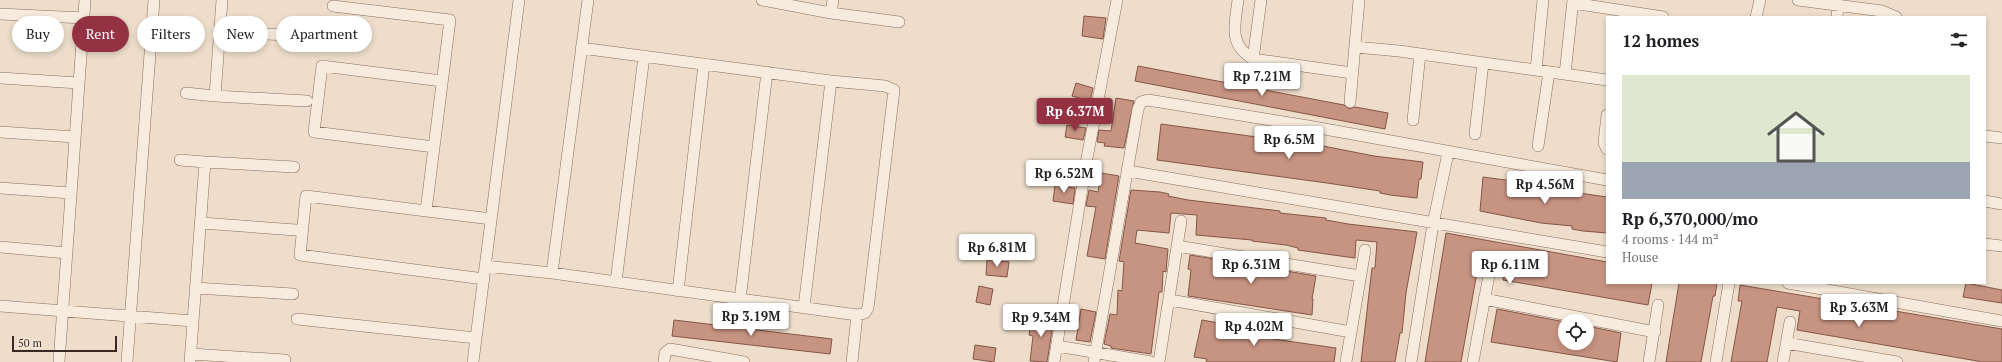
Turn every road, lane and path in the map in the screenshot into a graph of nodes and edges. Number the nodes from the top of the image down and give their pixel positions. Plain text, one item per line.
1 (85, 0) edge
2 (154, 0) edge
3 (222, 0) edge
4 (519, 0) edge
5 (588, 0) edge
6 (762, 0) edge
7 (833, 0) edge
8 (1117, 0) edge
9 (1238, 0) edge
10 (1261, 0) edge
11 (1359, 0) edge
12 (1543, 0) edge
13 (1760, 0) edge
14 (1798, 0) edge
15 (1573, 2) edge
16 (333, 6) dead end
17 (1838, 12) edge
18 (831, 13) junction
19 (0, 14) edge
20 (84, 16) edge
21 (221, 16) edge
22 (1657, 16) edge
23 (1756, 16) edge
24 (1894, 16) edge
25 (72, 17) edge
26 (899, 22) dead end
27 (581, 48) junction
28 (1355, 48) junction
29 (82, 52) edge
30 (218, 52) edge
31 (1420, 54) junction
32 (644, 56) junction
33 (1253, 59) junction
34 (1483, 63) junction
35 (704, 64) junction
36 (1536, 70) junction
37 (768, 72) junction
38 (1549, 72) junction
39 (1352, 73) junction
40 (1564, 74) junction
41 (0, 78) edge
42 (1606, 80) edge
43 (442, 81) junction
44 (831, 81) junction
45 (80, 83) junction
46 (186, 93) dead end
47 (215, 96) junction
48 (307, 101) dead end
49 (1350, 102) dead end
50 (1413, 120) dead end
51 (1606, 124) edge
52 (0, 132) edge
53 (1475, 134) dead end
54 (1986, 136) edge
55 (76, 137) junction
56 (2002, 138) edge
57 (1538, 146) dead end
58 (434, 147) junction
59 (1606, 147) edge
60 (1448, 153) junction
61 (180, 160) dead end
62 (205, 162) junction
63 (294, 167) dead end
64 (1128, 171) junction
65 (1606, 180) edge
66 (0, 188) edge
67 (71, 193) junction
68 (1986, 201) edge
69 (2002, 204) edge
70 (426, 211) junction
71 (491, 220) junction
72 (1181, 221) dead end
73 (201, 223) junction
74 (1433, 224) junction
75 (296, 230) dead end
76 (1986, 244) edge
77 (1177, 246) junction
78 (2002, 246) edge
79 (0, 247) edge
80 (1365, 250) dead end
81 (1606, 252) edge
82 (67, 253) junction
83 (485, 266) junction
84 (552, 273) junction
85 (1489, 275) dead end
86 (1360, 276) junction
87 (484, 279) junction
88 (616, 282) junction
89 (1729, 284) edge
90 (1794, 284) edge
91 (195, 288) junction
92 (678, 291) junction
93 (293, 294) dead end
94 (1484, 299) junction
95 (740, 300) junction
96 (1170, 300) junction
97 (1658, 305) dead end
98 (0, 306) edge
99 (804, 307) junction
100 (63, 310) junction
101 (130, 315) junction
102 (856, 315) junction
103 (297, 319) dead end
104 (193, 321) junction
105 (2002, 321) edge
106 (1790, 322) dead end
107 (1351, 332) junction
108 (1655, 332) junction
109 (476, 338) junction
110 (1786, 343) junction
111 (1057, 346) junction
112 (1095, 357) edge
113 (191, 358) edge
114 (285, 360) dead end
115 (59, 362) edge
116 (127, 362) edge
117 (473, 362) edge
118 (664, 362) edge
119 (744, 362) edge
120 (852, 362) edge
121 (1054, 362) edge
122 (1151, 362) edge
123 (1159, 362) edge
124 (1346, 362) edge
125 (1411, 362) edge
126 (1474, 362) edge
127 (1649, 362) edge
128 (1716, 362) edge
129 (1783, 362) edge
130 (1896, 362) edge

1 - 20 street
2 - 101 street
3 - 21 street
4 - 71 street
5 - 27 street
6 - 18 street
7 - 18 street
8 - 111 street
9 - 33 street
10 - 33 street
11 - 28 street
12 - 36 street
13 - 23 street
14 - 17 street
15 - 22 street
15 - 40 street
16 - 43 street
17 - 24 street
18 - 26 street
19 - 25 street
27 - 32 street
27 - 84 street
28 - 31 street
28 - 39 street
29 - 45 street
30 - 47 street
31 - 34 street
31 - 50 street
32 - 35 street
32 - 88 street
33 - 39 street
34 - 36 street
34 - 53 street
35 - 37 street
35 - 92 street
36 - 38 street
37 - 44 street
37 - 95 street
38 - 40 street
38 - 57 street
39 - 49 street
40 - 42 street
41 - 45 street
43 - 58 street
43 - 58 street
44 - 99 street
44 - 102 street
45 - 55 street
46 - 47 street
47 - 48 street
51 - 59 street
52 - 55 street
54 - 56 street
55 - 67 street
58 - 70 street
60 - 64 street
60 - 65 street
60 - 74 street
61 - 62 street
62 - 63 street
62 - 73 street
64 - 74 street
64 - 112 street
66 - 67 street
67 - 82 street
68 - 69 street
70 - 71 street
70 - 87 street
71 - 83 street
72 - 77 street
73 - 75 street
73 - 91 street
74 - 81 street
74 - 125 street
76 - 78 street
77 - 86 street
77 - 96 street
79 - 82 street
80 - 86 street
82 - 100 street
83 - 84 street
83 - 87 street
84 - 88 street
85 - 94 street
86 - 107 street
87 - 109 street
88 - 92 street
89 - 128 street
90 - 105 street
91 - 93 street
91 - 104 street
92 - 95 street
94 - 108 street
94 - 126 street
95 - 99 street
96 - 107 street
96 - 123 street
97 - 108 street
98 - 100 street
99 - 102 street
100 - 101 street
100 - 115 street
101 - 104 street
101 - 116 street
102 - 120 street
103 - 109 street
104 - 113 street
106 - 110 street
107 - 124 street
108 - 127 street
109 - 117 street
110 - 129 street
110 - 130 street
111 - 112 street
111 - 121 street
112 - 122 street
113 - 114 street
118 - 119 street

